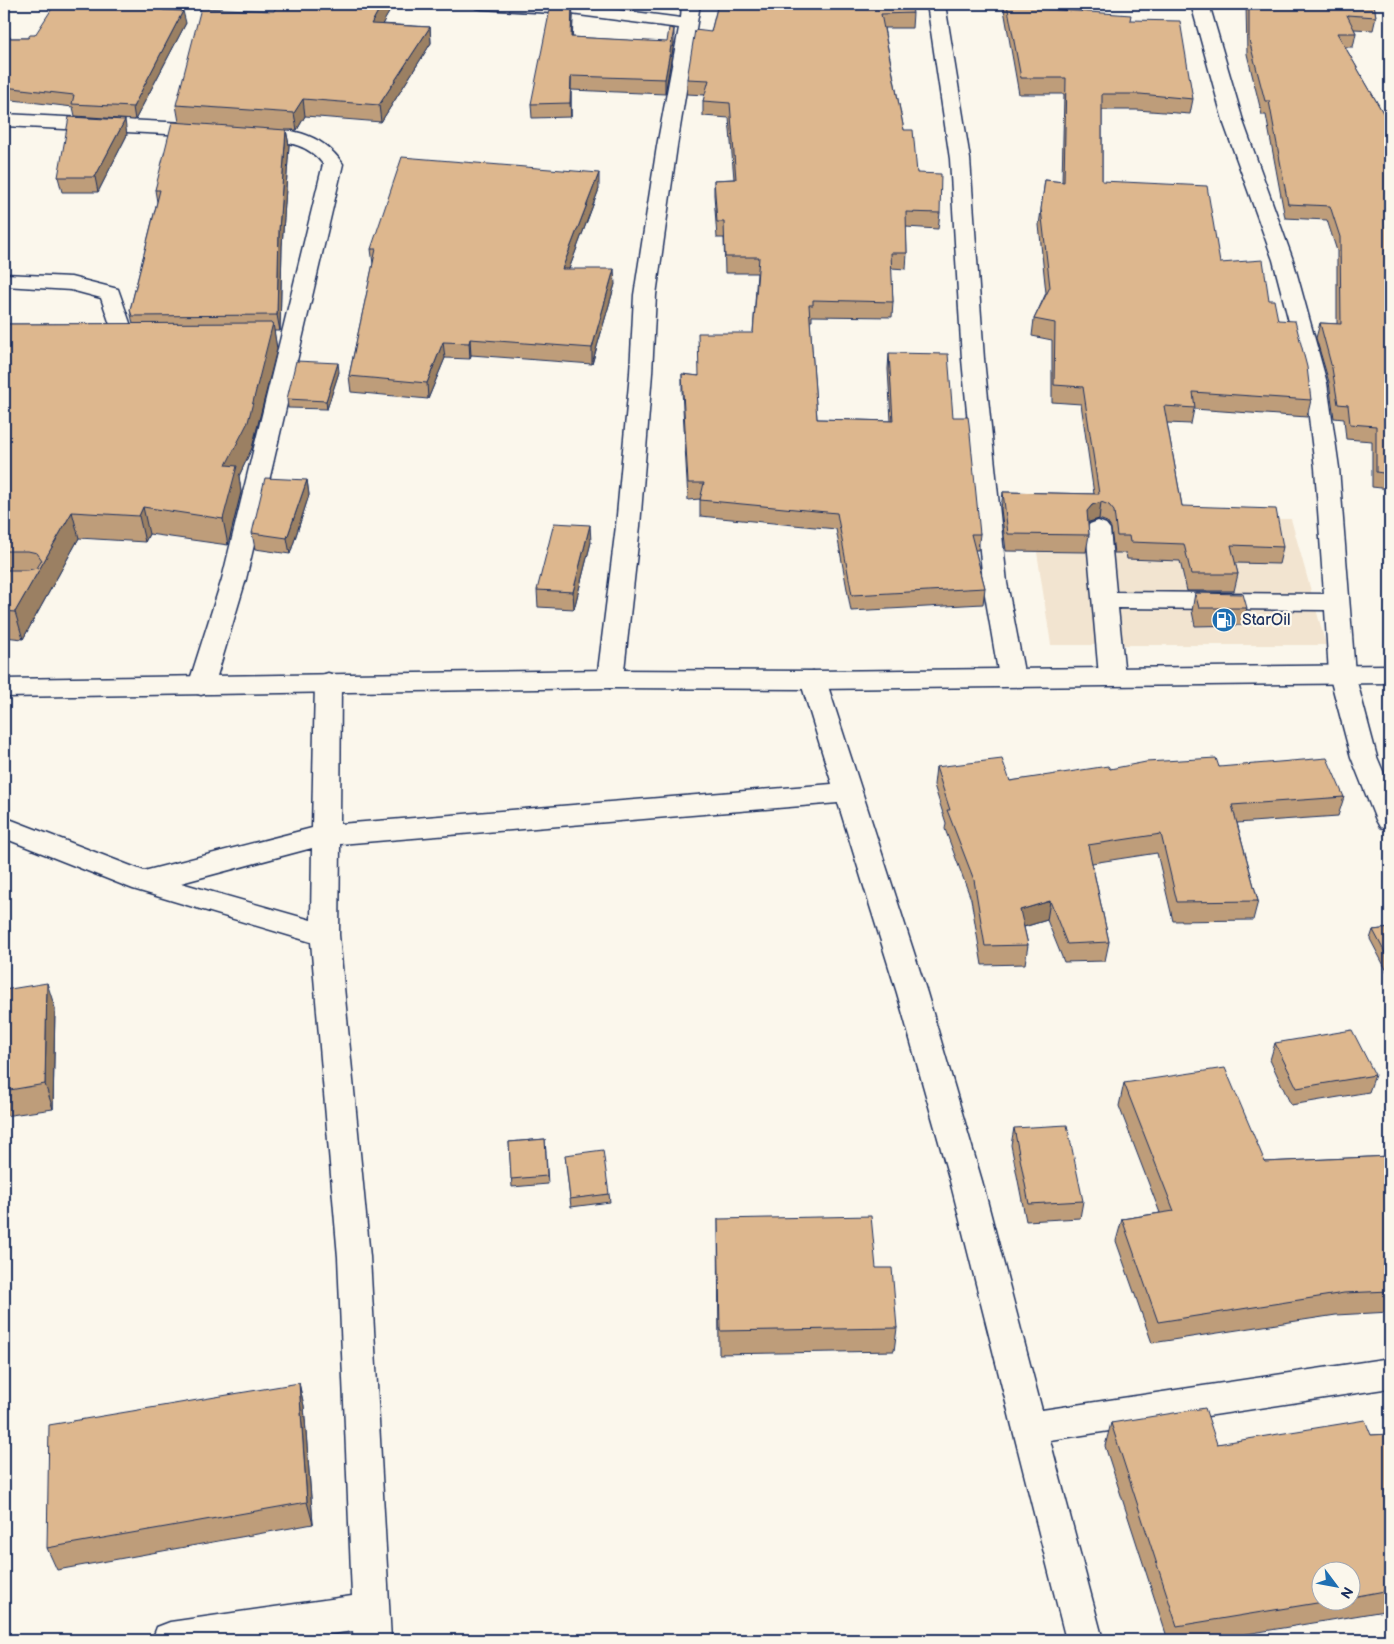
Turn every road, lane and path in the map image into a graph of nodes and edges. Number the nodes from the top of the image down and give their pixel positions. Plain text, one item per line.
1 (482, 4) edge
2 (936, 4) edge
3 (1200, 4) edge
4 (690, 14) edge
5 (4, 120) edge
6 (4, 280) edge
7 (126, 340) edge
8 (1098, 529) dead end
9 (1105, 600) junction
10 (1337, 602) junction
11 (1342, 674) junction
12 (1390, 674) edge
13 (1112, 676) junction
14 (1012, 677) junction
15 (610, 679) junction
16 (813, 680) junction
17 (328, 682) junction
18 (201, 686) junction
19 (4, 688) edge
20 (849, 792) junction
21 (1390, 820) edge
22 (4, 827) edge
23 (325, 835) junction
24 (143, 882) junction
25 (325, 935) junction
26 (1390, 1373) edge
27 (1031, 1427) junction
28 (371, 1625) edge
29 (170, 1640) edge
30 (1084, 1640) edge

1 - 4 street
2 - 14 street
3 - 10 street
4 - 15 street
5 - 18 street
6 - 7 street
8 - 9 street
9 - 10 street
9 - 13 street
10 - 11 street
11 - 12 street
11 - 13 street
11 - 21 street
13 - 14 street
14 - 16 street
15 - 16 street
15 - 17 street
16 - 20 street
17 - 18 street
17 - 23 street
18 - 19 street
20 - 23 street
20 - 27 street
22 - 24 street
23 - 24 street
23 - 25 street
24 - 25 street
25 - 28 street
26 - 27 street
27 - 30 street
28 - 29 street

